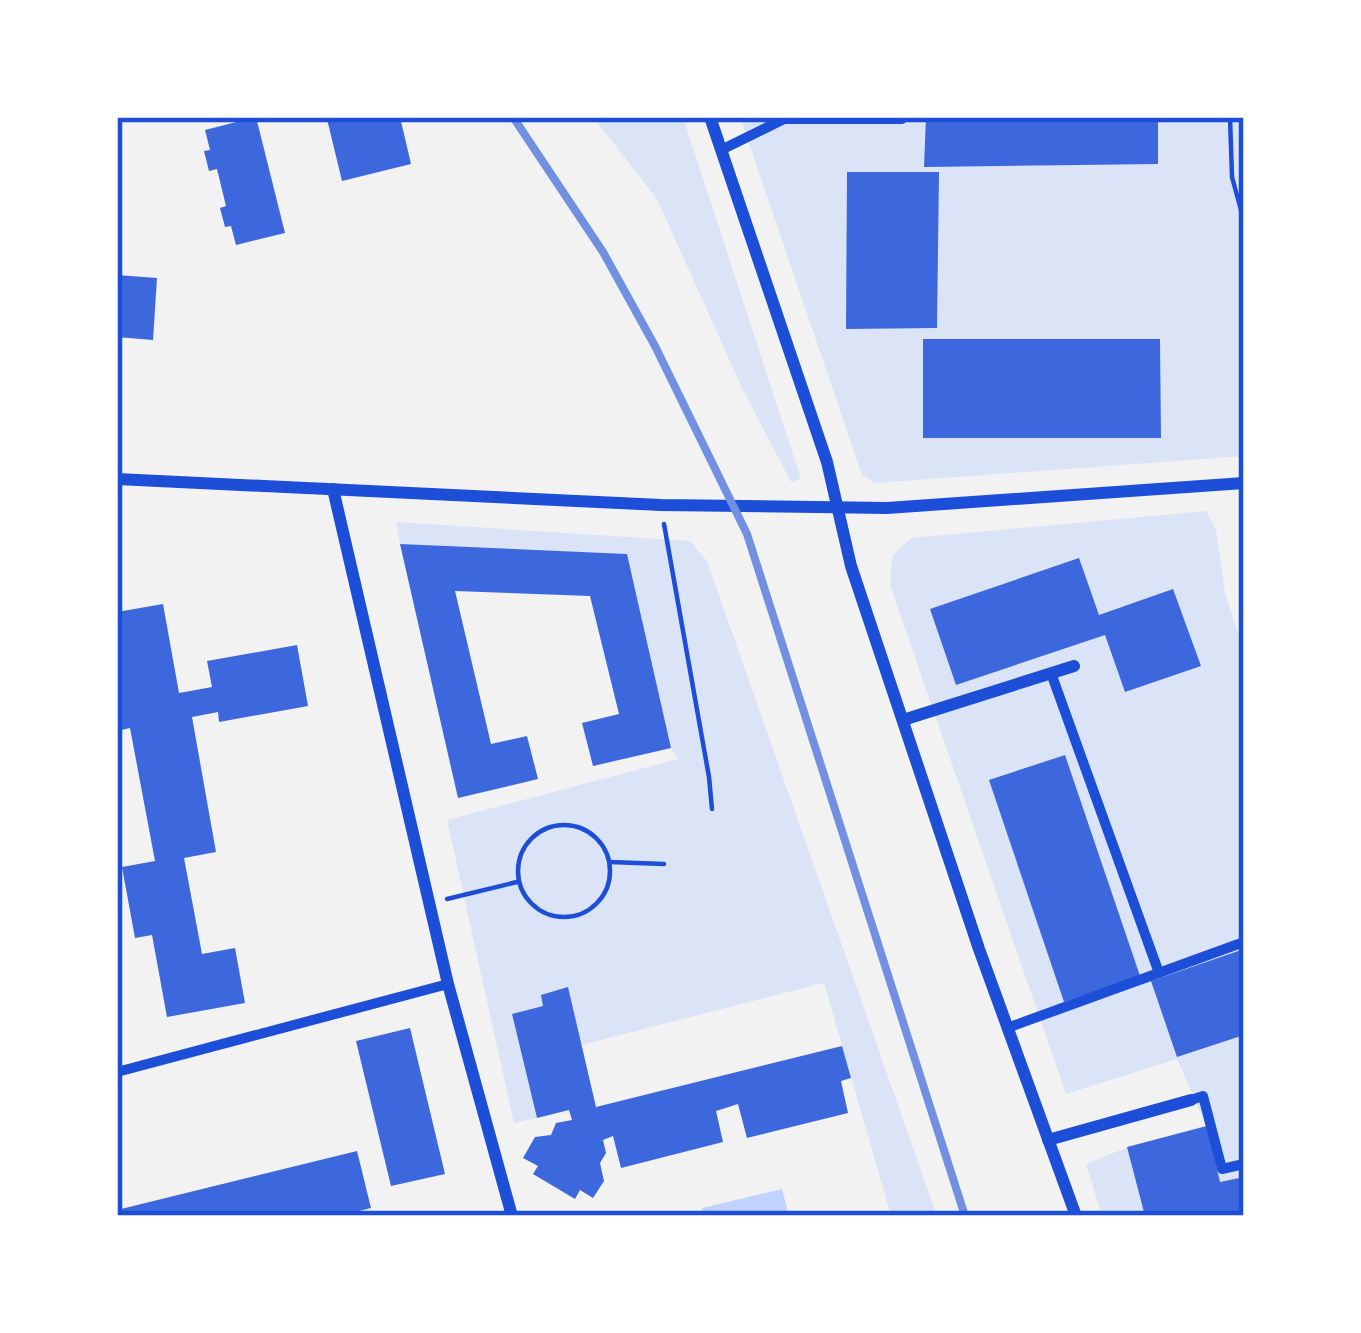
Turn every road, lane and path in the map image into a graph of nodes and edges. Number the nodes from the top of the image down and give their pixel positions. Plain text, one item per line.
1 (710, 117) edge
2 (1230, 117) edge
3 (902, 118) edge
4 (721, 151) junction
5 (1244, 221) edge
6 (117, 478) edge
7 (1244, 483) edge
8 (333, 489) junction
9 (661, 505) junction
10 (835, 506) junction
11 (1074, 666) dead end
12 (1051, 673) junction
13 (903, 720) junction
14 (712, 809) dead end
15 (610, 862) junction
16 (664, 864) dead end
17 (518, 882) junction
18 (429, 904) junction
19 (1244, 942) edge
20 (1159, 973) junction
21 (448, 984) junction
22 (1007, 1028) junction
23 (117, 1072) edge
24 (1191, 1100) joint
25 (1048, 1140) junction
26 (1244, 1164) edge
27 (512, 1216) edge
28 (1076, 1216) edge

1 - 4 street
2 - 5 path
3 - 4 street
4 - 10 street
6 - 8 street
7 - 10 street
8 - 9 street
8 - 18 street
9 - 10 street
9 - 14 path
10 - 13 street
11 - 12 street
12 - 13 street
12 - 20 street
13 - 22 street
15 - 16 path
15 - 17 path
15 - 17 path
17 - 18 path
18 - 21 street
19 - 20 street
20 - 22 street
21 - 23 street
21 - 27 street
22 - 25 street
24 - 25 street
24 - 26 street
25 - 28 street

